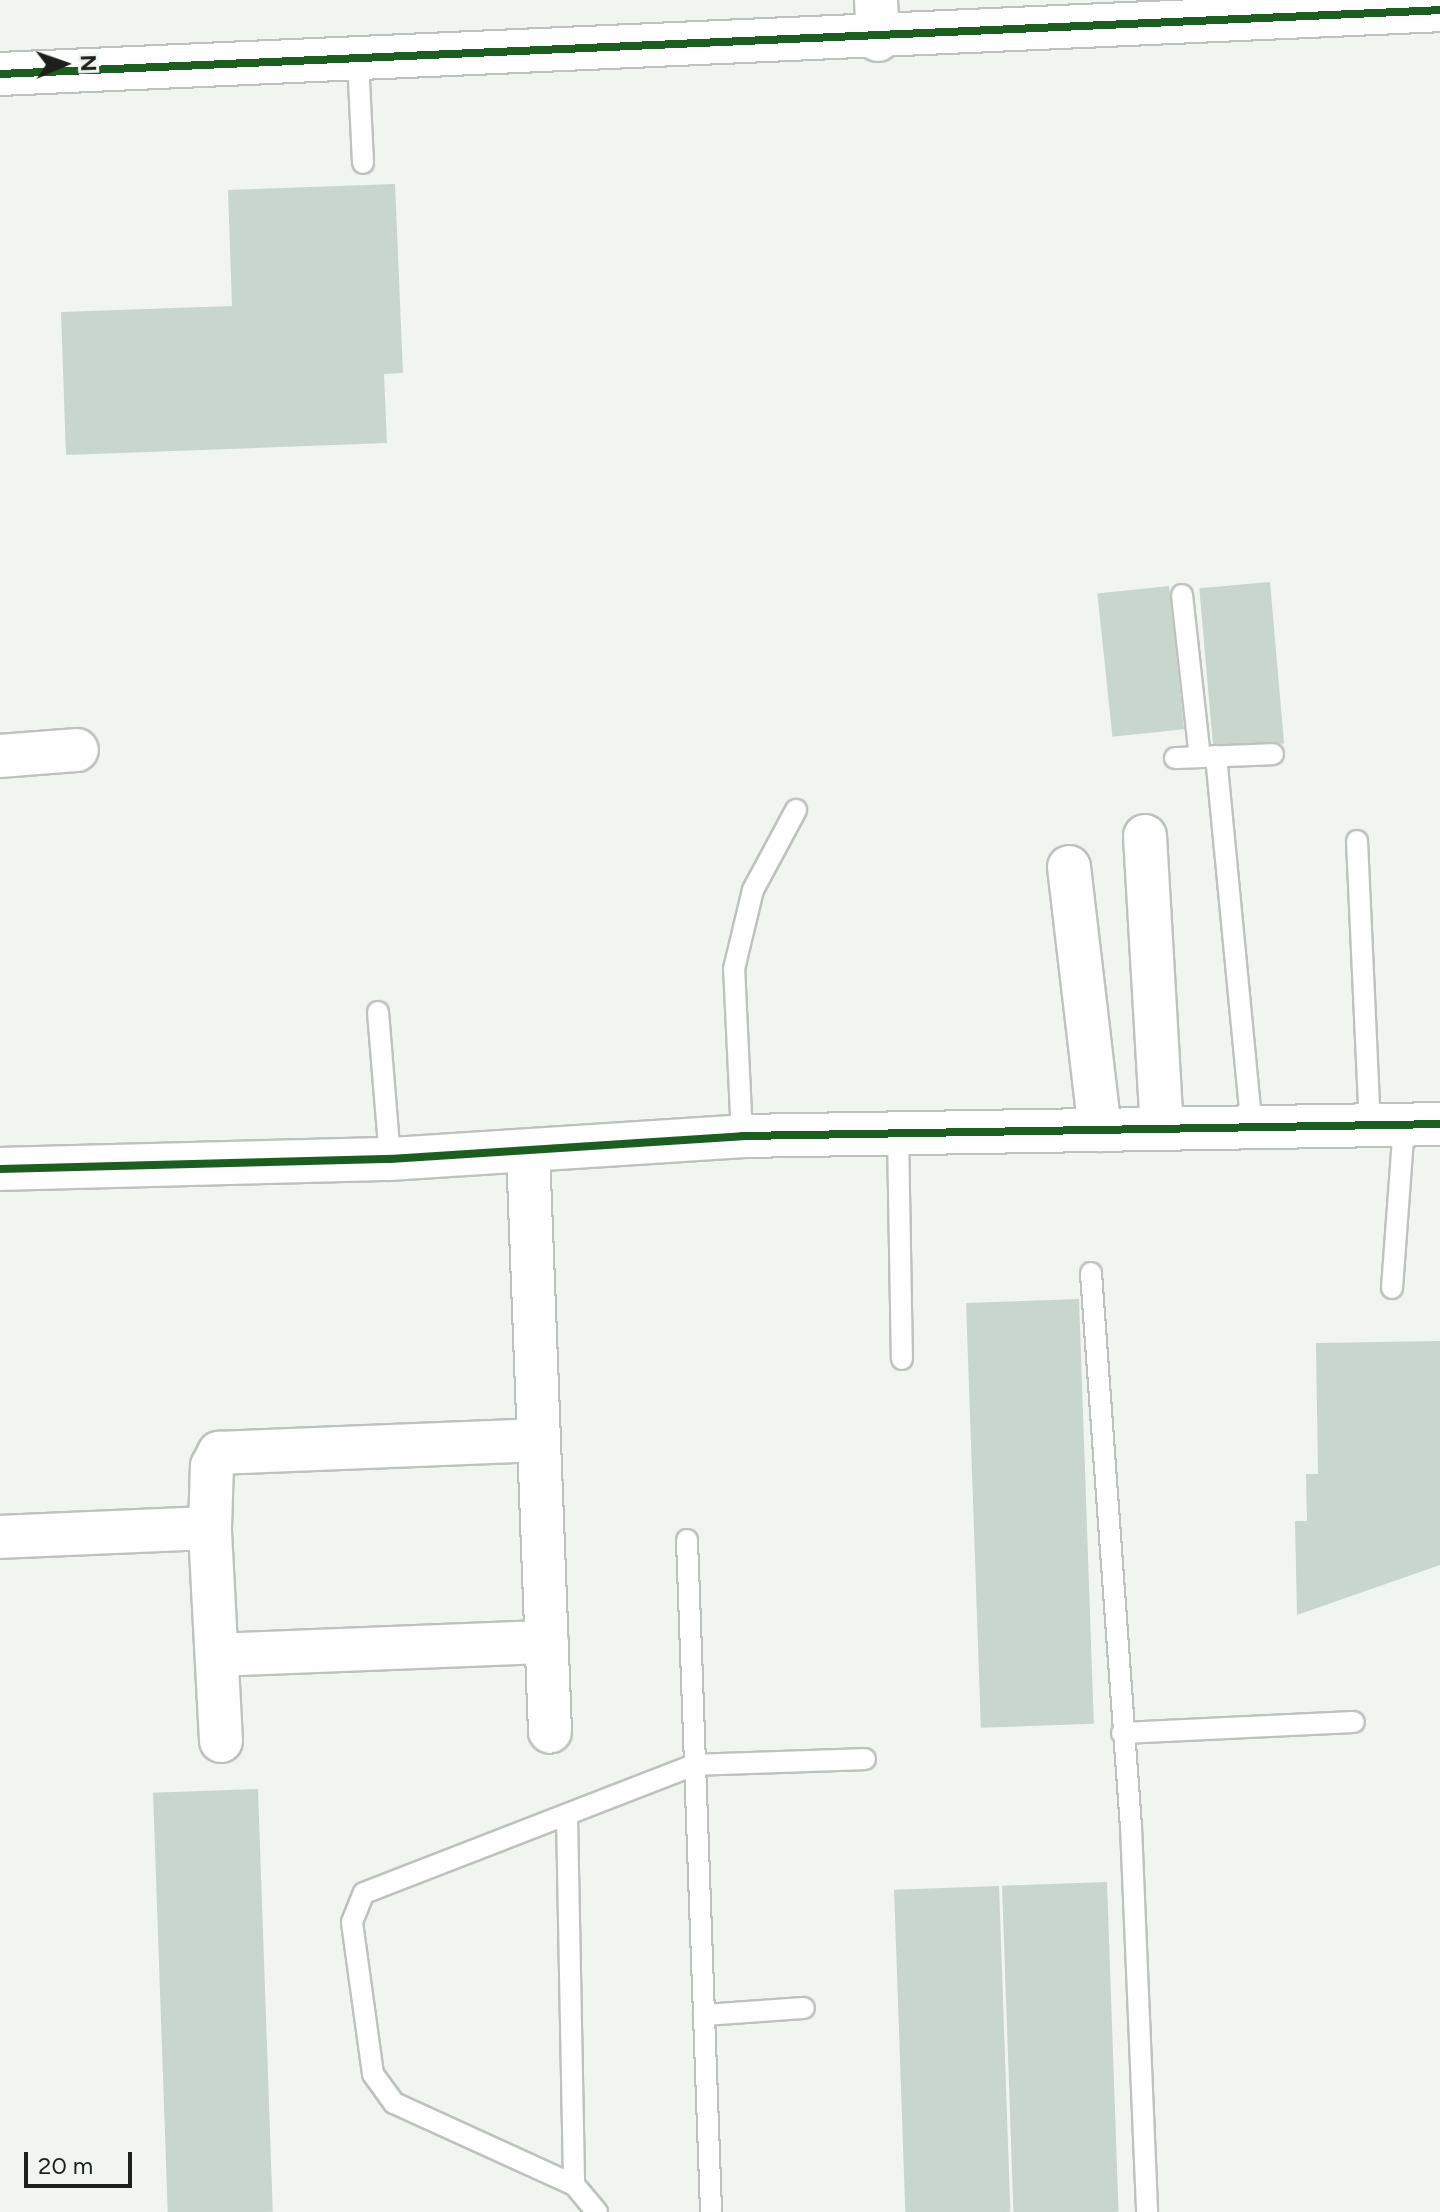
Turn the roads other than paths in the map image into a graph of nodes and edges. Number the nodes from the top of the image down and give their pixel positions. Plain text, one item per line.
1 (1427, 7) edge
2 (1228, 11) edge
3 (877, 20) edge
4 (358, 60) junction
5 (0, 74) edge
6 (363, 163) dead end
7 (1182, 595) dead end
8 (77, 750) dead end
9 (1273, 754) dead end
10 (0, 756) edge
11 (1208, 757) junction
12 (1175, 758) dead end
13 (796, 810) dead end
14 (1145, 836) dead end
15 (1357, 841) dead end
16 (1069, 867) dead end
17 (378, 1012) dead end
18 (1404, 1124) edge
19 (1252, 1127) junction
20 (1162, 1129) junction
21 (1100, 1130) junction
22 (898, 1134) junction
23 (742, 1136) junction
24 (528, 1151) junction
25 (390, 1159) junction
26 (0, 1169) edge
27 (1091, 1273) dead end
28 (1392, 1288) dead end
29 (902, 1359) dead end
30 (539, 1440) junction
31 (210, 1528) junction
32 (0, 1537) edge
33 (687, 1540) dead end
34 (547, 1642) junction
35 (217, 1655) junction
36 (1354, 1722) dead end
37 (550, 1732) dead end
38 (1122, 1733) junction
39 (221, 1741) dead end
40 (865, 1759) dead end
41 (694, 1765) junction
42 (567, 1816) junction
43 (804, 2008) dead end
44 (704, 2015) junction
45 (574, 2185) junction
46 (597, 2212) edge
47 (711, 2212) edge
48 (1147, 2212) edge

1 - 2 street
2 - 3 street
3 - 4 street
4 - 5 street
4 - 6 lane
7 - 11 lane
8 - 10 street
9 - 11 lane
11 - 12 lane
11 - 19 lane
13 - 23 lane
14 - 20 street
15 - 18 lane
16 - 21 street
17 - 25 lane
18 - 19 street
18 - 28 lane
19 - 20 street
20 - 21 street
21 - 22 street
22 - 23 street
22 - 29 lane
23 - 24 street
24 - 25 street
24 - 30 street
25 - 26 street
27 - 38 lane
30 - 31 street
30 - 34 street
31 - 32 street
31 - 35 street
33 - 41 lane
34 - 35 street
34 - 37 street
35 - 39 street
36 - 38 lane
38 - 48 lane
40 - 41 lane
41 - 42 lane
41 - 44 lane
42 - 45 lane
42 - 45 lane
43 - 44 lane
44 - 47 lane
45 - 46 lane

